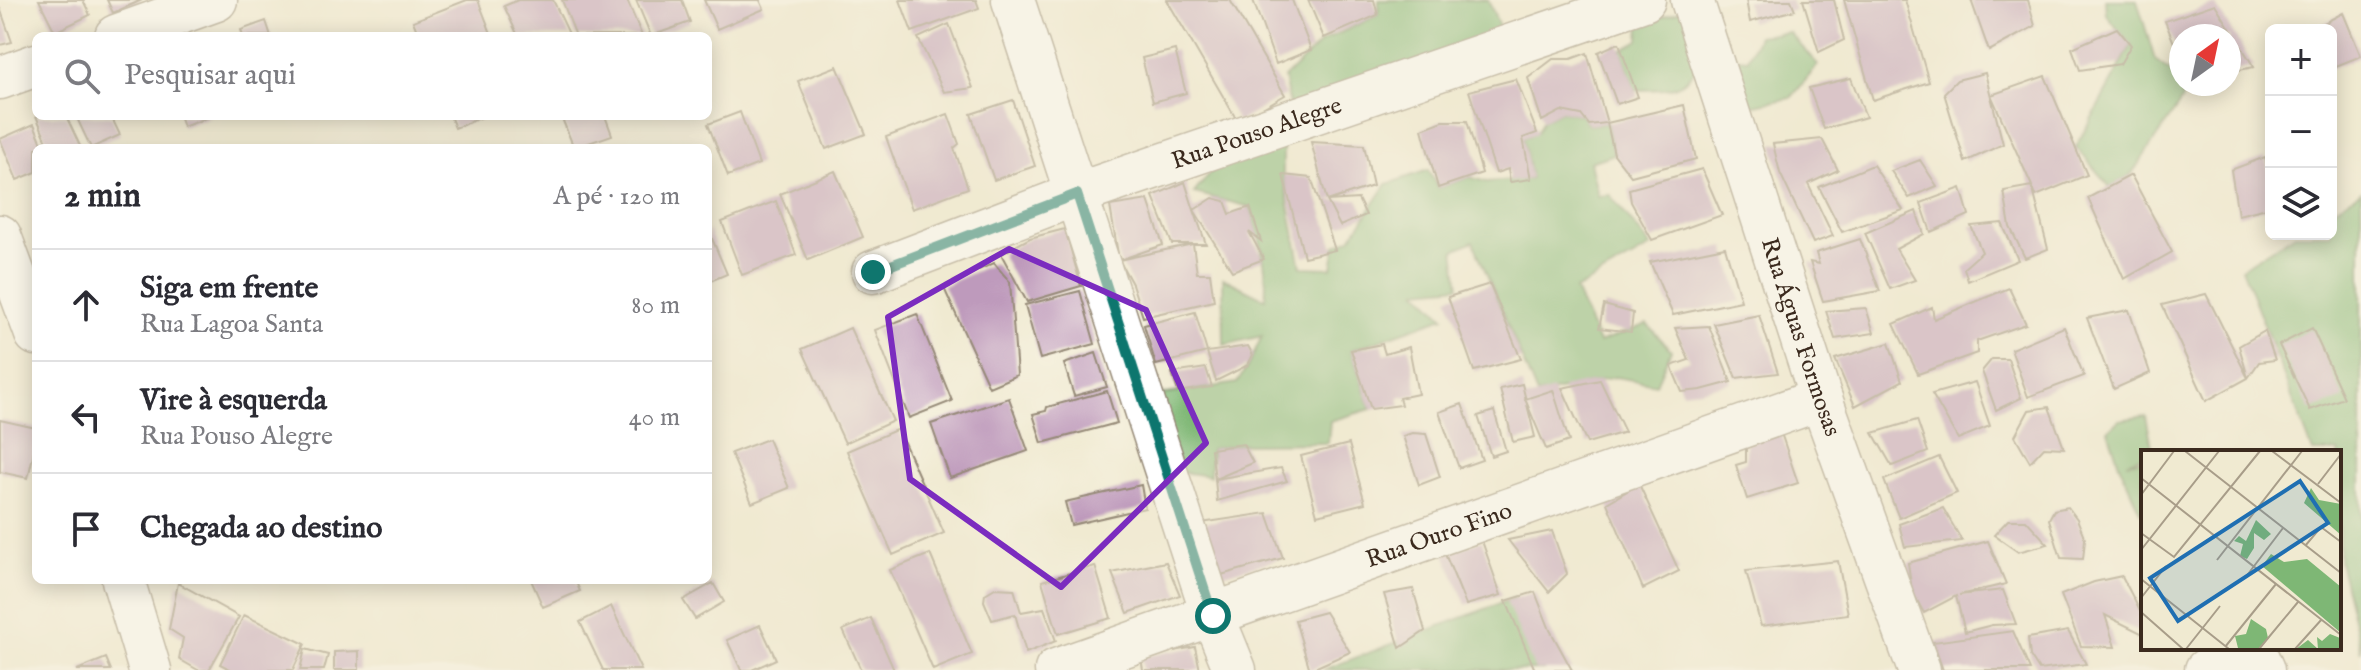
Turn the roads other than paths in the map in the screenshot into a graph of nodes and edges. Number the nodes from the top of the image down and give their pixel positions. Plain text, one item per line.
1 (216, 0) edge
2 (1013, 0) edge
3 (1644, 0) edge
4 (1692, 0) edge
5 (127, 32) edge
6 (32, 66) edge
7 (0, 78) edge
8 (1077, 194) junction
9 (0, 236) edge
10 (873, 272) dead end
11 (32, 323) edge
12 (1821, 399) junction
13 (124, 584) edge
14 (1213, 616) junction
15 (2259, 661) edge
16 (150, 670) edge
17 (1056, 670) edge
18 (1235, 670) edge
19 (1919, 670) edge
20 (2206, 670) edge

1 - 5 street
2 - 8 street
3 - 8 street, Rua Pouso Alegre
4 - 12 street, Rua Águas Formosas
6 - 7 street
8 - 10 street, Rua Pouso Alegre
8 - 14 street
9 - 11 street
12 - 14 street, Rua Ouro Fino
12 - 19 street, Rua Águas Formosas
13 - 16 street
14 - 17 street, Rua Ouro Fino
14 - 18 street
15 - 20 street

